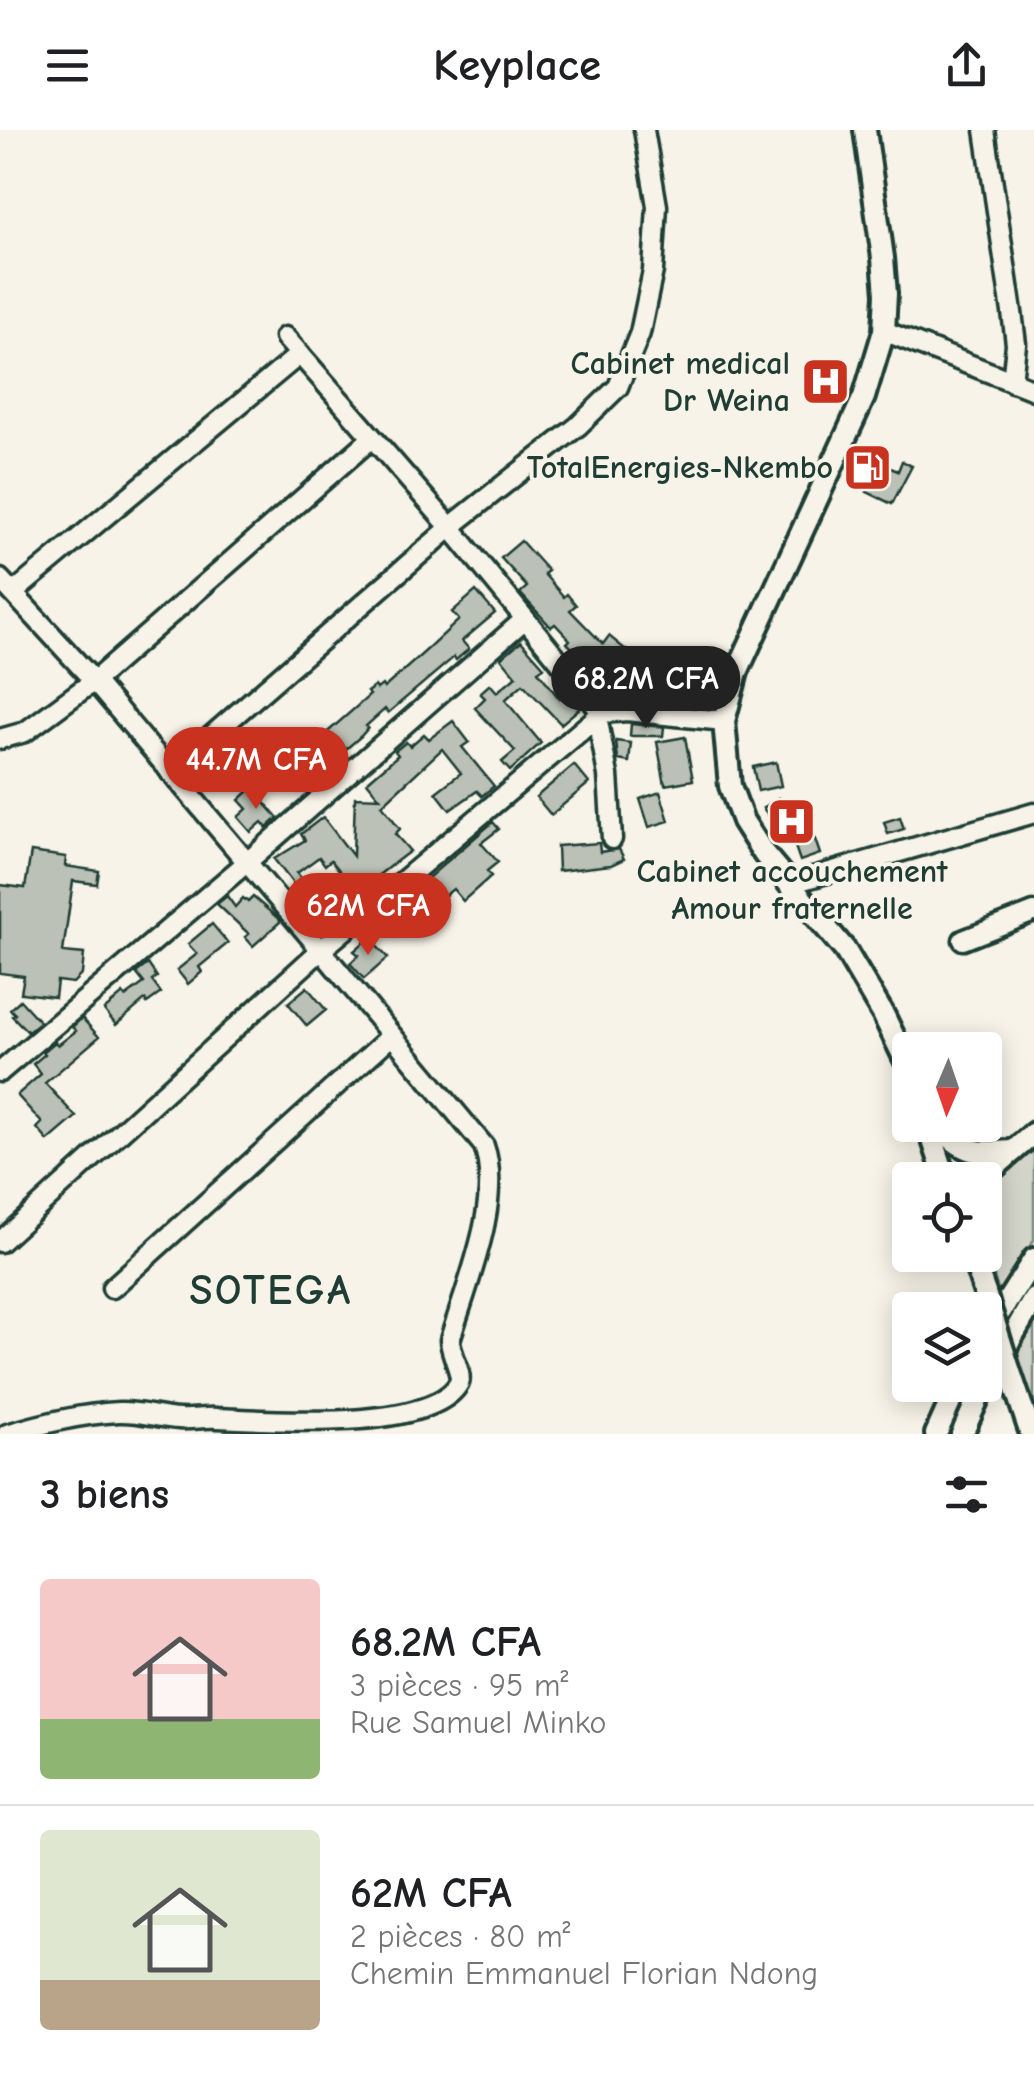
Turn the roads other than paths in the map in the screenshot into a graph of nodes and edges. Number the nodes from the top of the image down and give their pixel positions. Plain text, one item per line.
1 (644, 130) edge
2 (865, 130) edge
3 (985, 130) edge
4 (884, 331) junction
5 (284, 337) dead end
6 (300, 354) junction
7 (1012, 382) junction
8 (1034, 390) edge
9 (372, 438) junction
10 (451, 528) junction
11 (0, 579) edge
12 (13, 594) junction
13 (525, 619) junction
14 (94, 681) junction
15 (600, 714) junction
16 (724, 722) junction
17 (0, 739) edge
18 (170, 772) junction
19 (1034, 814) edge
20 (612, 839) dead end
21 (242, 867) junction
22 (789, 884) junction
23 (1034, 912) edge
24 (963, 940) dead end
25 (320, 950) junction
26 (892, 1033) edge
27 (390, 1036) junction
28 (0, 1072) edge
29 (1034, 1133) edge
30 (955, 1142) edge
31 (1012, 1151) junction
32 (1000, 1162) edge
33 (0, 1242) edge
34 (1034, 1259) edge
35 (978, 1272) edge
36 (112, 1288) dead end
37 (1034, 1298) edge
38 (1002, 1309) edge
39 (1002, 1353) edge
40 (950, 1402) edge
41 (976, 1402) edge
42 (1027, 1405) edge
43 (8, 1434) edge
44 (936, 1434) edge
45 (962, 1434) edge
46 (1031, 1434) edge

1 - 10 street
2 - 4 main road
3 - 7 street
4 - 7 street
4 - 16 main road
5 - 6 street
6 - 9 street
6 - 12 street
7 - 8 street
9 - 10 street
9 - 14 street
10 - 13 street
10 - 18 street
11 - 12 street
12 - 14 street
13 - 15 street
13 - 21 street
14 - 17 street
14 - 18 street
15 - 16 street
15 - 20 street
15 - 25 street
16 - 22 main road
18 - 21 street
19 - 22 street
21 - 25 street
21 - 28 street
22 - 26 main road
23 - 24 street
25 - 27 street
25 - 33 street
27 - 36 street
27 - 43 street
29 - 31 main road
30 - 31 main road
31 - 32 main road
34 - 38 main road
35 - 42 main road, bridge
37 - 39 main road
40 - 44 main road
41 - 45 main road
42 - 46 main road

